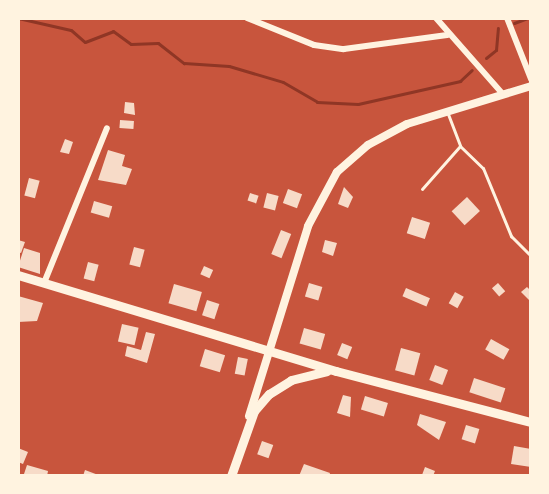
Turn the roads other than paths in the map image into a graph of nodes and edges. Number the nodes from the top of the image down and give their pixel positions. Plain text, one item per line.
1 (247, 18) edge
2 (436, 18) edge
3 (507, 18) edge
4 (447, 35) junction
5 (531, 79) edge
6 (531, 86) edge
7 (502, 93) junction
8 (447, 109) junction
9 (106, 128) dead end
10 (460, 146) junction
11 (422, 189) dead end
12 (531, 256) edge
13 (18, 275) edge
14 (44, 283) junction
15 (269, 351) junction
16 (336, 371) junction
17 (531, 422) edge
18 (244, 433) junction
19 (231, 476) edge

1 - 4 street
2 - 4 street
3 - 5 street
4 - 7 street
6 - 7 street
7 - 8 street
8 - 10 lane
8 - 15 street
9 - 14 street
10 - 11 lane
10 - 12 lane
13 - 14 main road
14 - 15 main road
15 - 16 main road
15 - 18 street
16 - 17 main road
16 - 18 main road
18 - 19 main road

